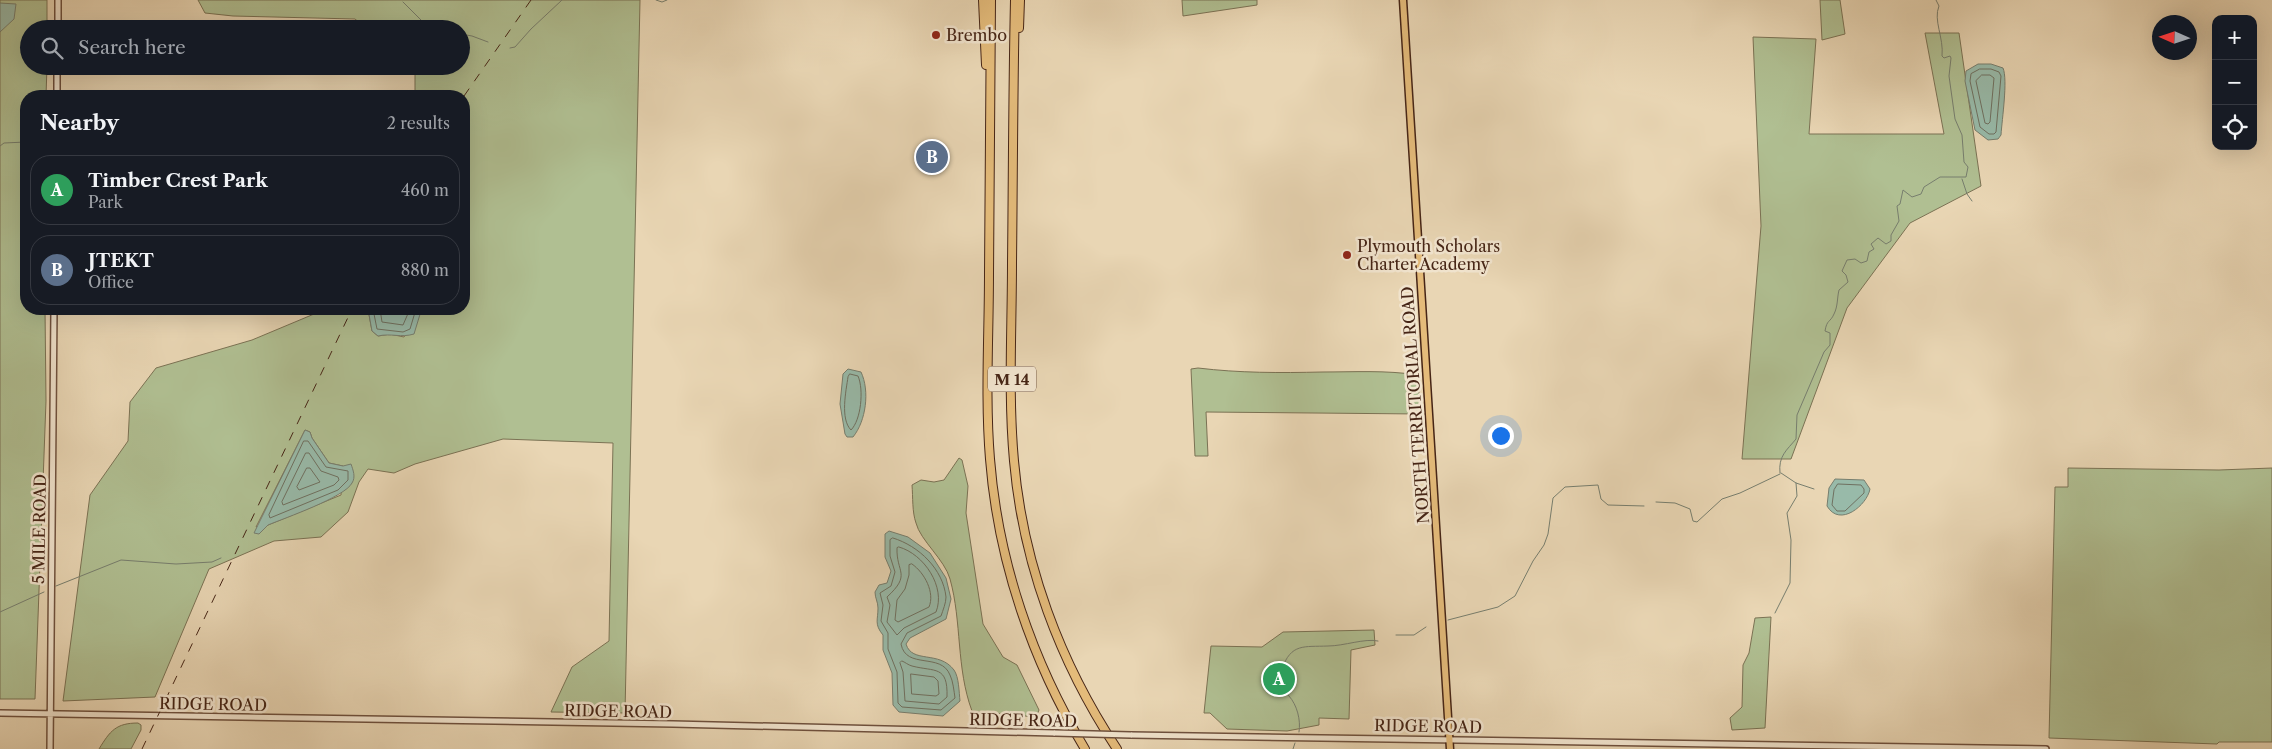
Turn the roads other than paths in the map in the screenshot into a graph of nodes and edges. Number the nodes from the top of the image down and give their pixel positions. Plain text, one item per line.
1 (58, 0) edge
2 (984, 0) edge
3 (992, 0) edge
4 (1015, 0) edge
5 (1020, 0) edge
6 (1403, 0) edge
7 (58, 20) edge
8 (57, 75) edge
9 (1014, 82) junction
10 (57, 90) edge
11 (990, 107) junction
12 (54, 315) edge
13 (0, 713) edge
14 (50, 715) junction
15 (1450, 739) junction
16 (50, 749) edge
17 (1085, 749) edge
18 (1117, 749) edge
19 (1450, 749) edge
20 (2046, 749) edge

1 - 7 street
2 - 11 highway
3 - 11 highway, M 14
4 - 9 highway, M 14
5 - 9 highway
6 - 15 main road, NORTH TERRITORIAL ROAD
8 - 10 street
9 - 18 highway, M 14
11 - 17 highway, M 14
12 - 14 street, 5 MILE ROAD
13 - 14 street, RIDGE ROAD
14 - 15 street, RIDGE ROAD, bridge
14 - 16 street, 5 MILE ROAD
15 - 19 main road, NORTH TERRITORIAL ROAD
15 - 20 street, RIDGE ROAD

